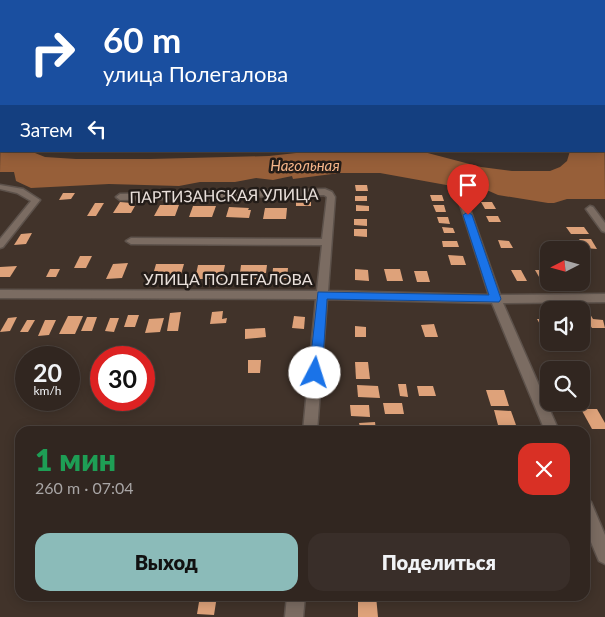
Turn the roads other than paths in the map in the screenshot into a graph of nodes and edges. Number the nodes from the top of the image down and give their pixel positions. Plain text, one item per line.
1 (0, 187) edge
2 (120, 197) dead end
3 (462, 198) dead end
4 (590, 209) dead end
5 (605, 230) edge
6 (131, 241) dead end
7 (328, 242) junction
8 (0, 245) edge
9 (0, 294) edge
10 (322, 295) junction
11 (605, 298) edge
12 (496, 299) junction
13 (310, 426) edge
14 (550, 426) edge
15 (590, 520) edge
16 (605, 555) edge
17 (296, 601) edge
18 (294, 617) edge

1 - 8 street
2 - 7 street, ПАРТИЗАНСКАЯ УЛИЦА
3 - 12 street
4 - 5 street
6 - 7 street
7 - 10 street, ПАРТИЗАНСКАЯ УЛИЦА
9 - 10 street, УЛИЦА ПОЛЕГАЛОВА
10 - 12 street, УЛИЦА ПОЛЕГАЛОВА
10 - 13 street, ПАРТИЗАНСКАЯ УЛИЦА
11 - 12 street, УЛИЦА ПОЛЕГАЛОВА
12 - 14 street
15 - 16 street
17 - 18 street

